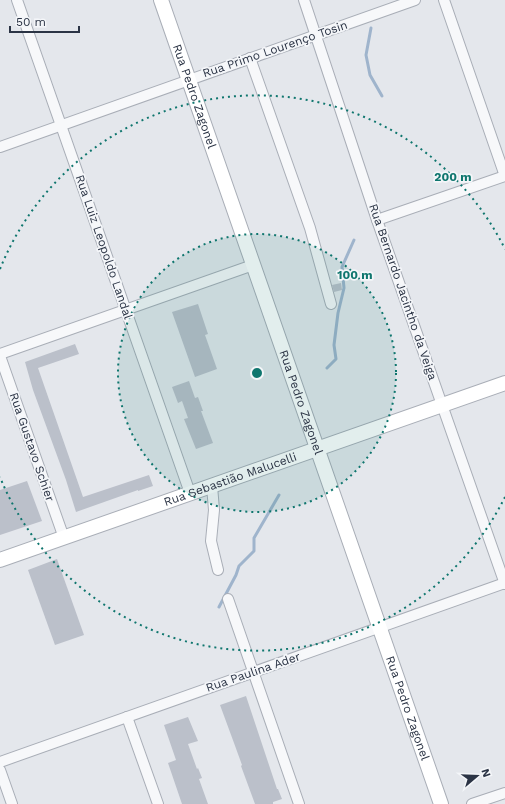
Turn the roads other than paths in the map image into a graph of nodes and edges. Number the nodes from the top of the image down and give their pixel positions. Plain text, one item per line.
1 (18, 0) edge
2 (161, 0) edge
3 (304, 0) edge
4 (415, 0) edge
5 (444, 0) edge
6 (316, 35) junction
7 (250, 58) junction
8 (189, 80) junction
9 (61, 125) junction
10 (0, 147) edge
11 (505, 176) edge
12 (377, 220) junction
13 (253, 265) junction
14 (332, 304) dead end
15 (126, 310) junction
16 (0, 355) edge
17 (505, 383) edge
18 (442, 405) junction
19 (317, 449) junction
20 (212, 486) junction
21 (190, 494) junction
22 (64, 538) junction
23 (0, 560) edge
24 (218, 570) dead end
25 (505, 583) edge
26 (228, 599) dead end
27 (380, 627) junction
28 (253, 672) junction
29 (127, 716) junction
30 (0, 762) edge
31 (0, 770) edge
32 (505, 793) edge
33 (12, 804) edge
34 (158, 804) edge
35 (299, 804) edge
36 (441, 804) edge
37 (472, 804) edge

1 - 9 street, Rua Luiz Leopoldo Landal
2 - 8 street, Rua Pedro Zagonel
3 - 6 street, Rua Bernardo Jacintho da Veiga
4 - 6 street, Rua Primo Lourenço Tosin
5 - 11 street
6 - 7 street, Rua Primo Lourenço Tosin
6 - 12 street, Rua Bernardo Jacintho da Veiga
7 - 8 street, Rua Primo Lourenço Tosin
7 - 14 street
8 - 9 street, Rua Primo Lourenço Tosin
8 - 13 street, Rua Pedro Zagonel
9 - 10 street, Rua Primo Lourenço Tosin
9 - 15 street, Rua Luiz Leopoldo Landal
11 - 12 street
12 - 18 street, Rua Bernardo Jacintho da Veiga
13 - 15 street
13 - 19 street, Rua Pedro Zagonel
15 - 16 street
15 - 21 street, Rua Luiz Leopoldo Landal
16 - 22 street, Rua Gustavo Schier
17 - 18 street, Rua Sebastião Malucelli
18 - 19 street, Rua Sebastião Malucelli
18 - 25 street, Rua Bernardo Jacintho da Veiga
19 - 20 street, Rua Sebastião Malucelli
19 - 27 street, Rua Pedro Zagonel
20 - 21 street, Rua Sebastião Malucelli
20 - 24 street
21 - 22 street, Rua Sebastião Malucelli
22 - 23 street, Rua Sebastião Malucelli
25 - 27 street, Rua Paulina Ader
26 - 28 street
27 - 28 street, Rua Paulina Ader
27 - 36 street, Rua Pedro Zagonel
28 - 29 street, Rua Paulina Ader
28 - 35 street
29 - 30 street, Rua Paulina Ader
29 - 34 street
31 - 33 street
32 - 37 street

